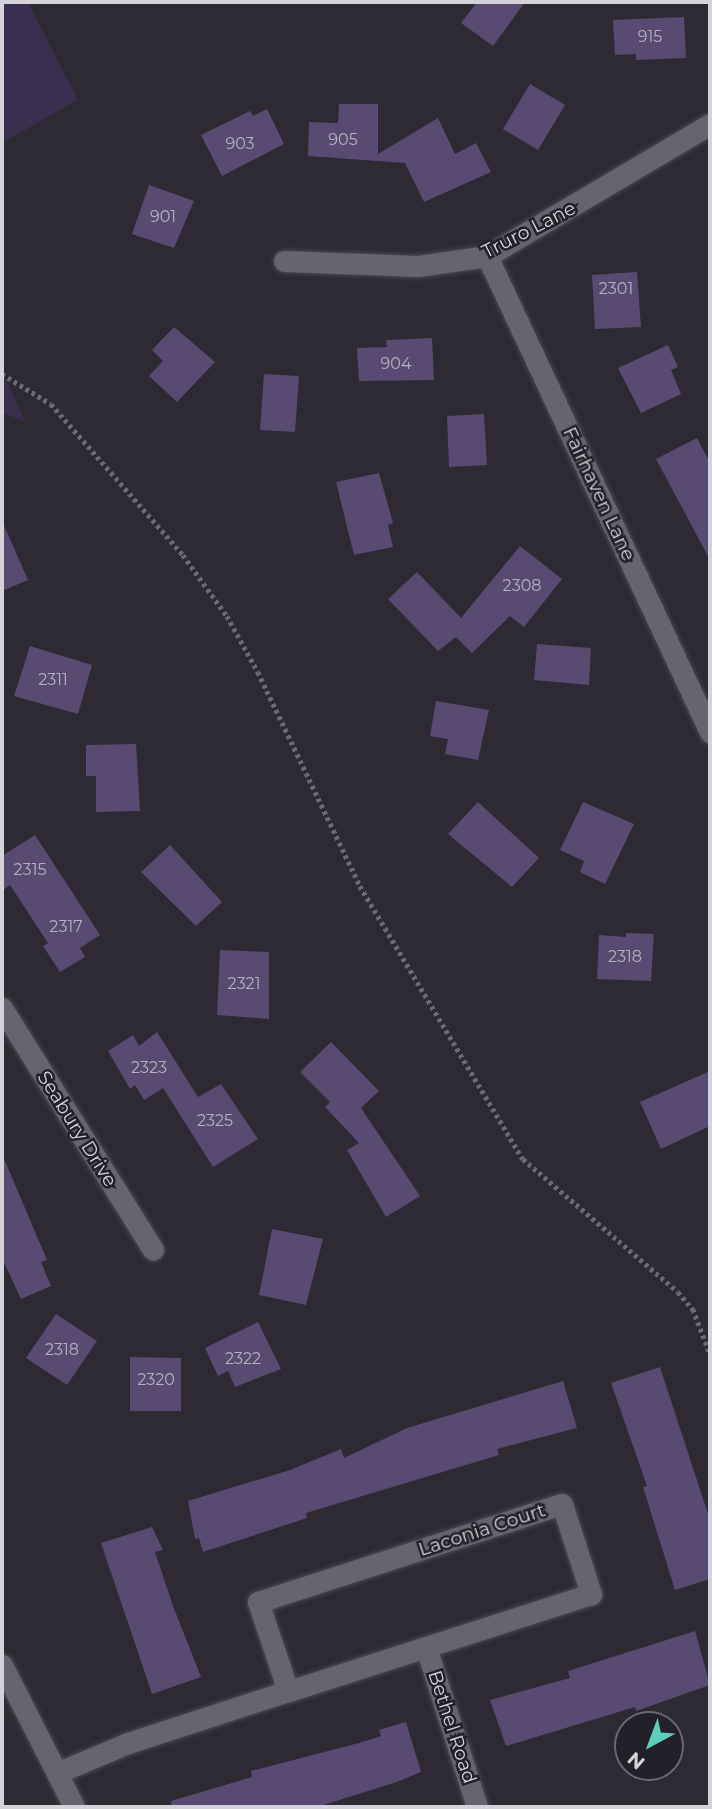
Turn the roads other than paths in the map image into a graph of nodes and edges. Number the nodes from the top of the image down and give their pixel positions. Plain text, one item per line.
1 (710, 124) edge
2 (487, 256) junction
3 (284, 261) dead end
4 (710, 732) edge
5 (5, 1022) edge
6 (153, 1250) dead end
7 (426, 1647) junction
8 (2, 1665) edge
9 (288, 1691) junction
10 (59, 1772) junction
11 (74, 1807) edge
12 (477, 1807) edge

1 - 2 street, Truro Lane
2 - 3 street, Truro Lane
2 - 4 street, Fairhaven Lane
5 - 6 street, Seabury Drive
7 - 9 street, Laconia Court
7 - 9 street, Laconia Court
7 - 12 street, Bethel Road
8 - 10 street
9 - 10 street, Laconia Court
10 - 11 street

